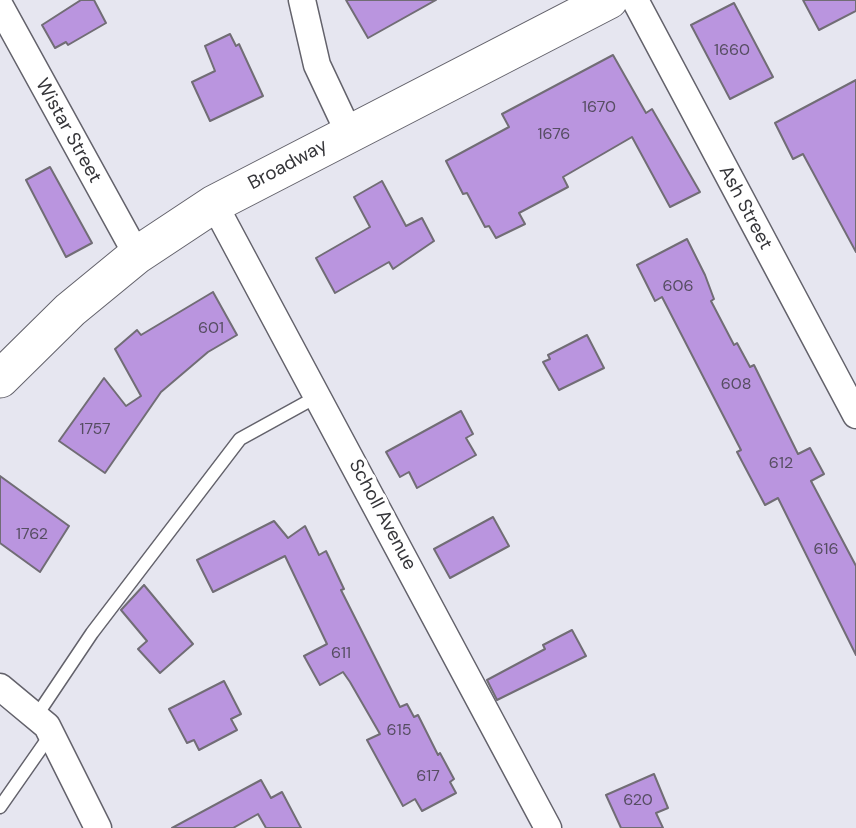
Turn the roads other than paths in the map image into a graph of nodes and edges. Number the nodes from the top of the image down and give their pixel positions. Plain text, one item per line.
1 (302, 0) edge
2 (609, 0) edge
3 (635, 0) edge
4 (0, 6) edge
5 (349, 133) junction
6 (214, 204) junction
7 (137, 256) junction
8 (0, 379) edge
9 (318, 396) junction
10 (856, 415) edge
11 (0, 687) edge
12 (44, 724) junction
13 (0, 807) edge
14 (98, 828) edge
15 (548, 828) edge

1 - 5 street
2 - 5 main road, Broadway
3 - 10 street, Ash Street
4 - 7 street, Wistar Street
5 - 6 main road, Broadway
6 - 7 main road, Broadway
6 - 9 street, Scholl Avenue
7 - 8 main road, Broadway
9 - 12 lane
9 - 15 street, Scholl Avenue
11 - 12 street
12 - 13 lane
12 - 14 street

